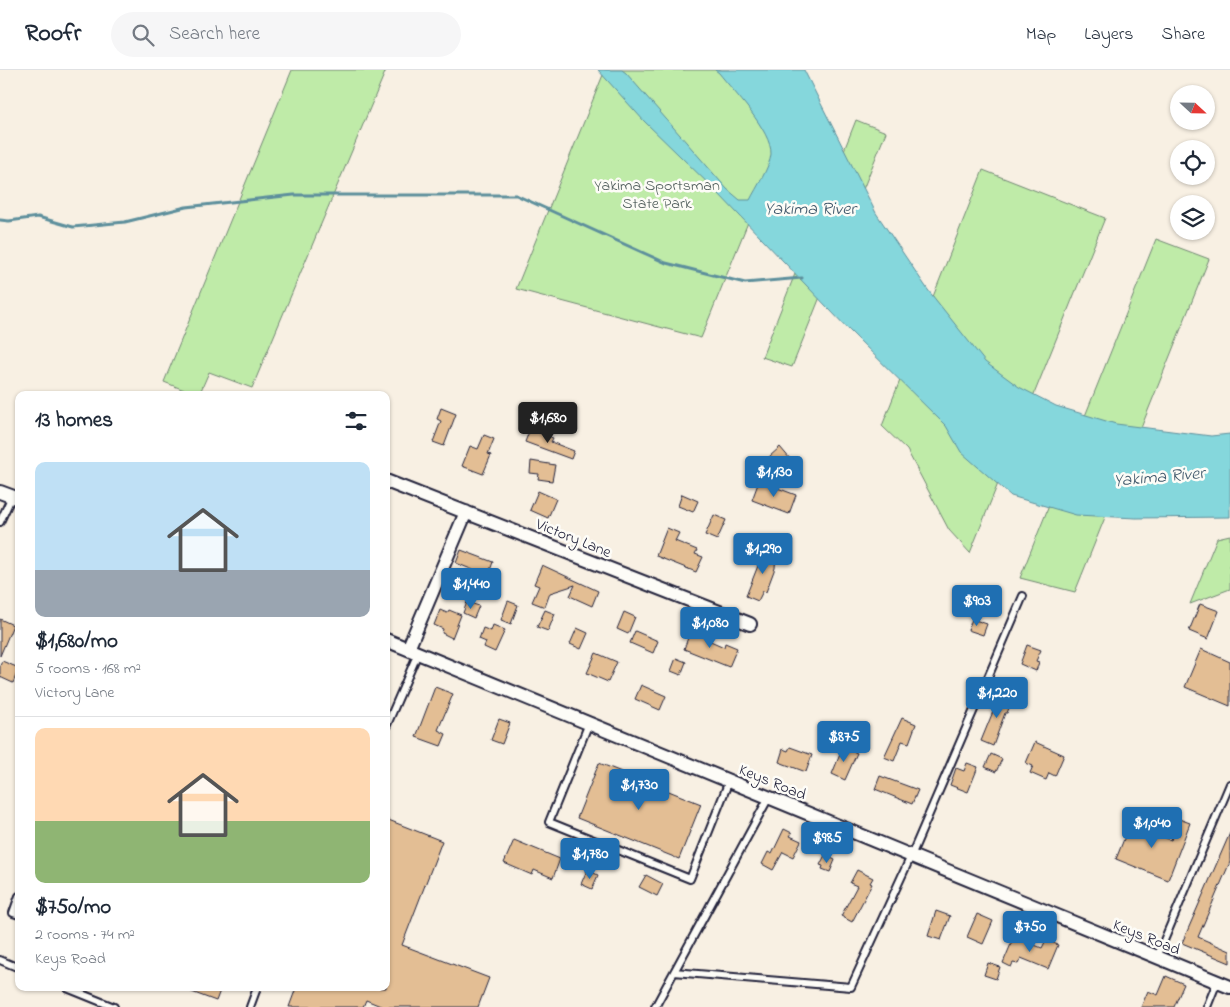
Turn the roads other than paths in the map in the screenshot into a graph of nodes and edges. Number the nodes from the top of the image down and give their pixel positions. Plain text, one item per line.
1 (390, 483) edge
2 (10, 496) edge
3 (466, 512) junction
4 (0, 522) edge
5 (1023, 596) dead end
6 (750, 624) dead end
7 (390, 642) edge
8 (413, 651) junction
9 (390, 716) edge
10 (589, 723) junction
11 (729, 781) junction
12 (1230, 784) edge
13 (769, 797) junction
14 (910, 856) junction
15 (1157, 957) junction
16 (0, 960) edge
17 (15, 966) edge
18 (674, 972) junction
19 (1217, 982) junction
20 (1230, 987) edge
21 (74, 991) edge
22 (256, 991) edge
23 (114, 1007) edge
24 (250, 1007) edge
25 (655, 1007) edge
26 (1207, 1007) edge

1 - 3 street, Victory Lane
2 - 4 lane
3 - 6 street, Victory Lane
3 - 8 street
5 - 14 lane
7 - 8 street, Keys Road
8 - 9 lane
8 - 10 street, Keys Road
10 - 11 street, Keys Road
10 - 11 lane
11 - 13 street, Keys Road
12 - 15 lane
13 - 14 street, Keys Road
13 - 18 lane
14 - 15 street, Keys Road
14 - 18 lane
15 - 19 street, Keys Road
16 - 17 lane
18 - 25 lane
19 - 20 street, Keys Road
19 - 26 lane
21 - 23 lane
22 - 24 lane

